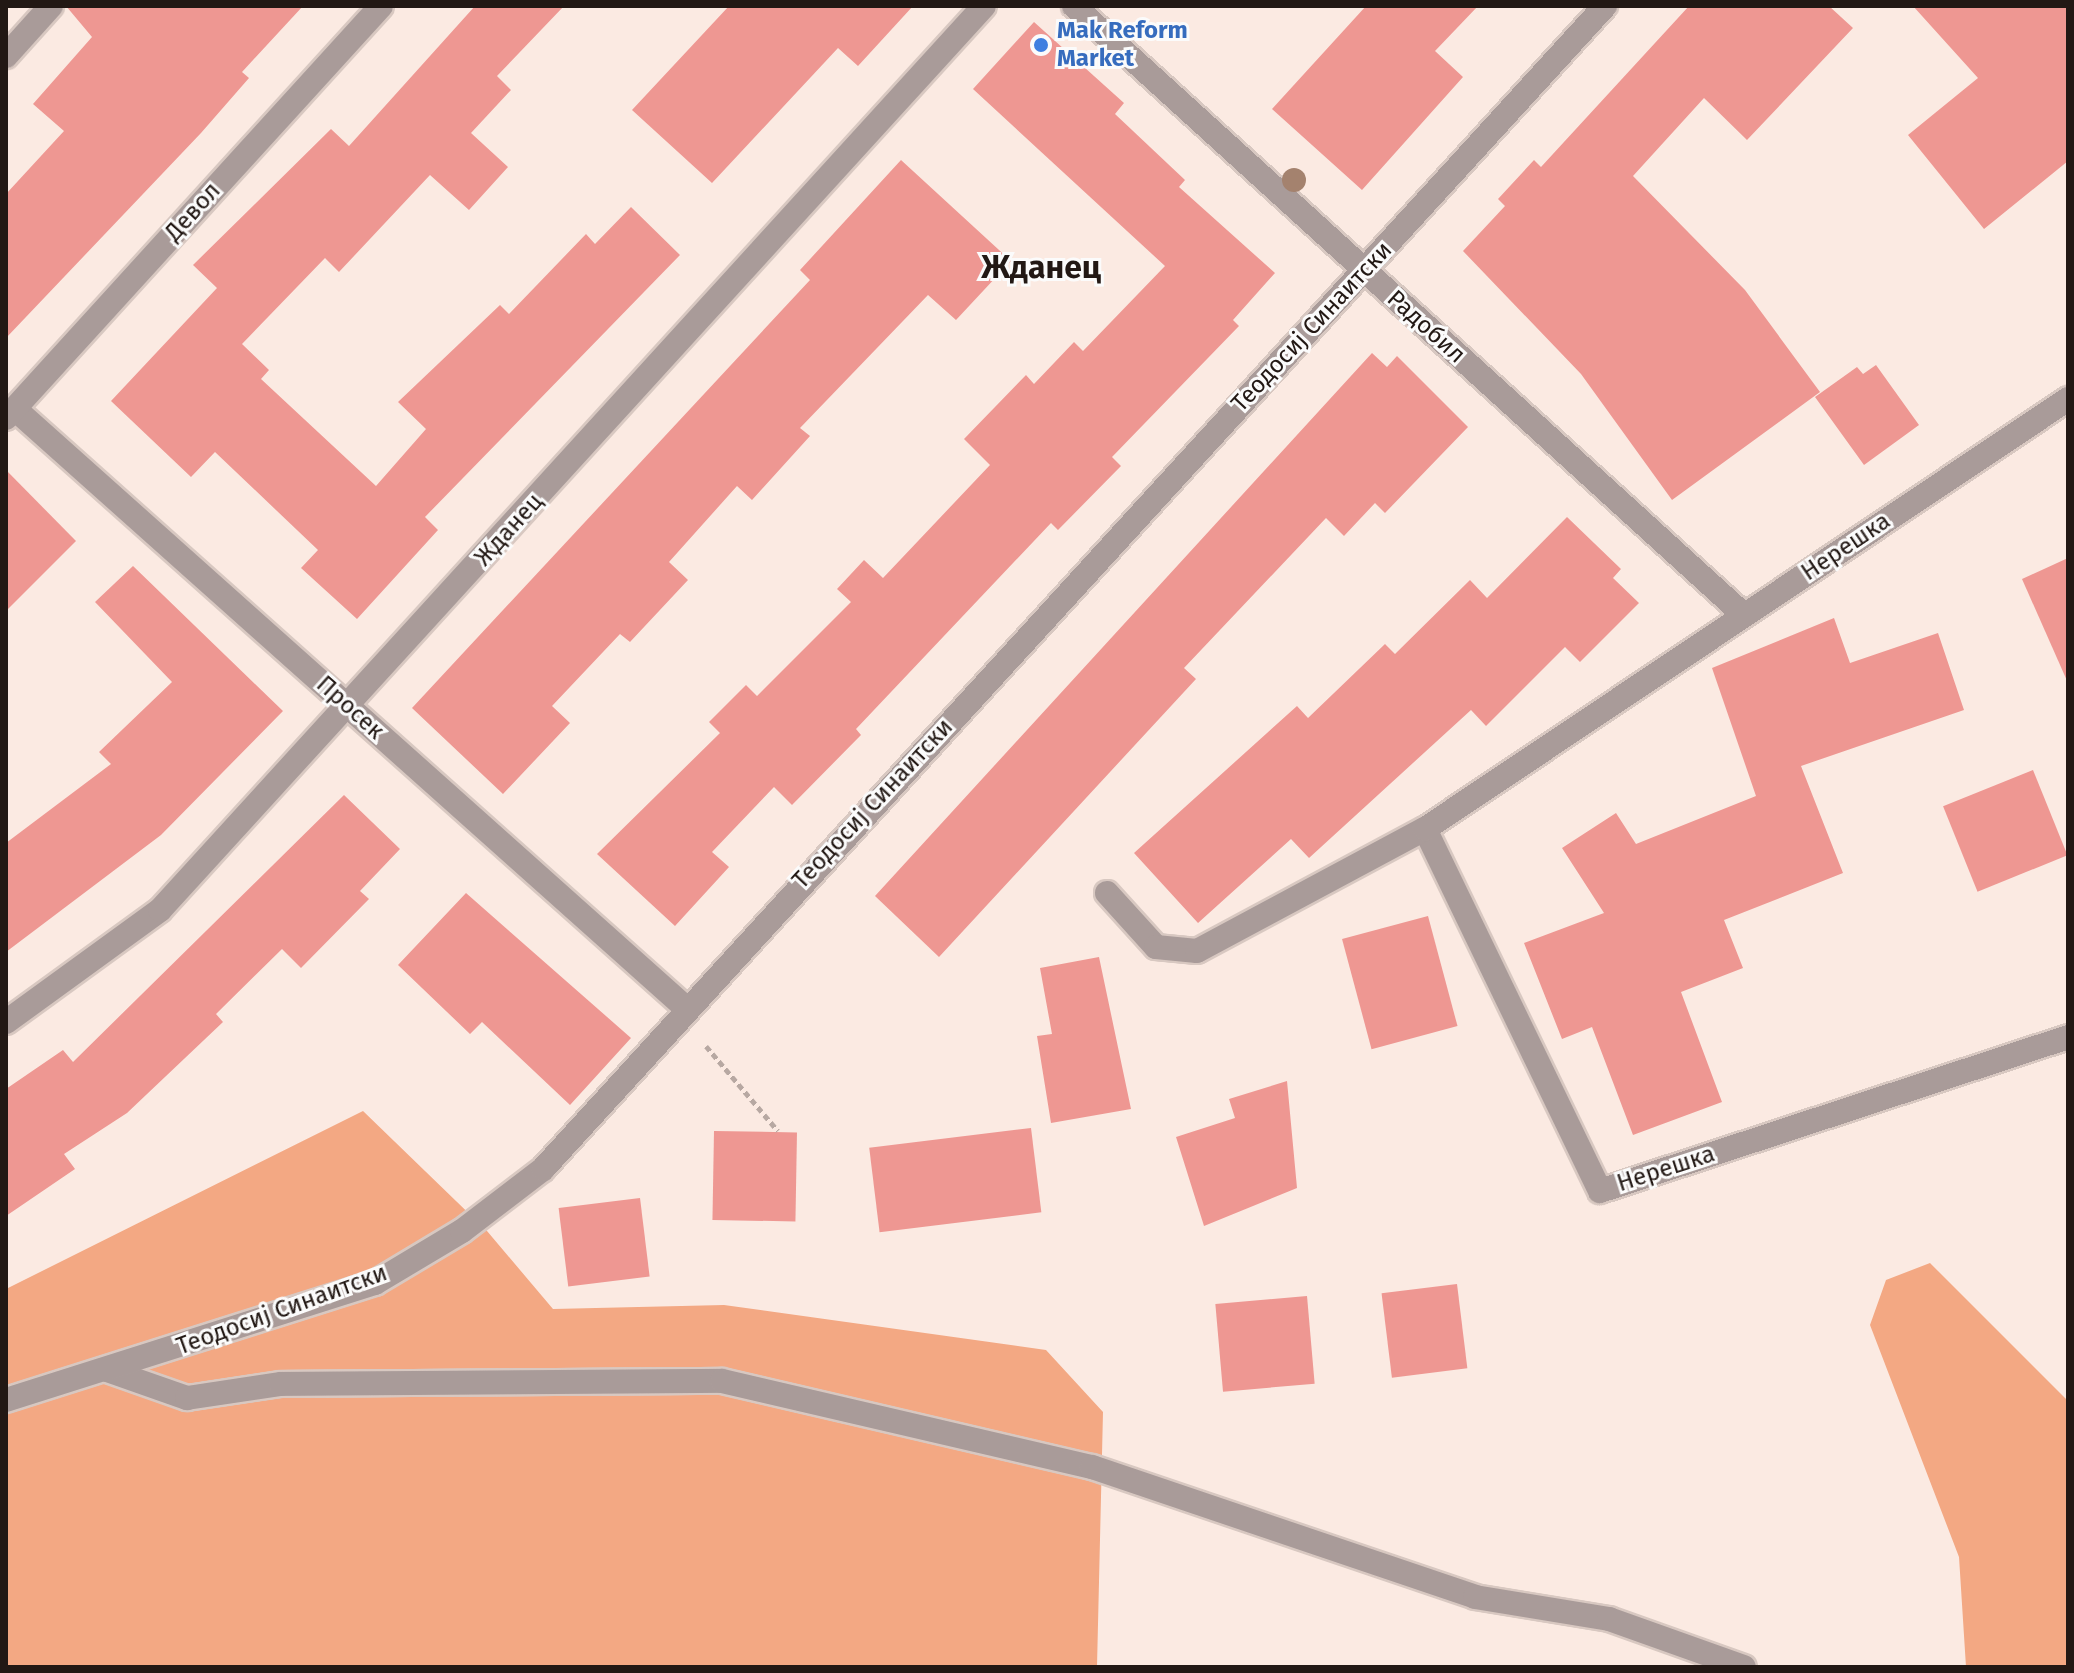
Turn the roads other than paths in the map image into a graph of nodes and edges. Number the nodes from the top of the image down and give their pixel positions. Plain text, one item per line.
1 (51, 6) edge
2 (381, 6) edge
3 (984, 6) edge
4 (1074, 6) edge
5 (1605, 6) edge
6 (6, 56) edge
7 (1364, 270) junction
8 (2068, 399) edge
9 (10, 414) edge
10 (1744, 615) junction
11 (349, 707) junction
12 (1425, 829) junction
13 (1107, 893) dead end
14 (683, 1012) junction
15 (6, 1022) edge
16 (2068, 1037) edge
17 (107, 1370) junction
18 (6, 1400) edge
19 (1744, 1667) edge

1 - 6 street
2 - 9 street, Девол
3 - 11 street, Жданец
4 - 7 street, Радобил
5 - 7 street, Теодосиј Синаитски
7 - 10 street, Радобил
7 - 14 street, Теодосиј Синаитски
8 - 10 street, Нерешка
9 - 11 street, Просек
10 - 12 street, Нерешка
11 - 14 street, Просек
11 - 15 street, Жданец
12 - 13 street, Нерешка
12 - 16 street, Нерешка
14 - 17 street, Теодосиј Синаитски
17 - 18 street, Теодосиј Синаитски
17 - 19 street

